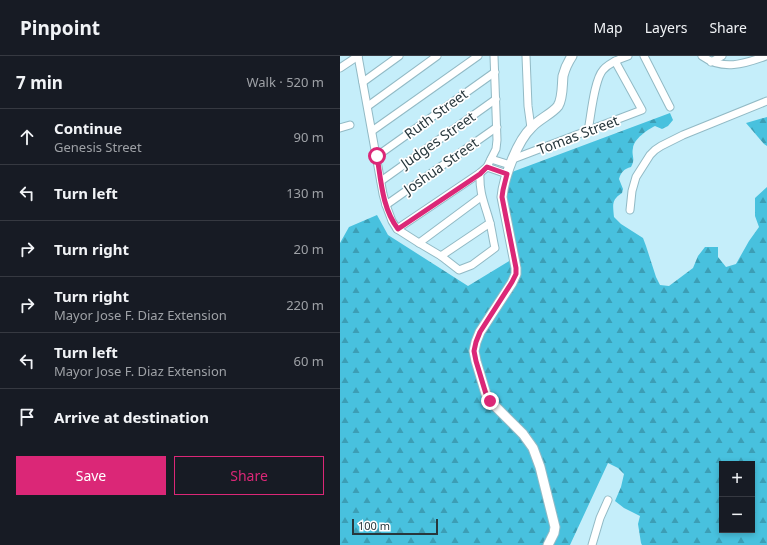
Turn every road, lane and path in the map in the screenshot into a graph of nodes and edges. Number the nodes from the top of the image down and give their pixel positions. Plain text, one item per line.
1 (399, 56) edge
2 (437, 56) edge
3 (478, 56) edge
4 (494, 56) edge
5 (533, 56) edge
6 (572, 56) edge
7 (628, 56) edge
8 (644, 56) edge
9 (702, 56) edge
10 (722, 56) edge
11 (766, 56) edge
12 (526, 59) edge
13 (615, 61) junction
14 (711, 62) junction
15 (340, 68) edge
16 (494, 72) junction
17 (364, 82) junction
18 (496, 99) junction
19 (767, 101) edge
20 (368, 106) junction
21 (670, 107) dead end
22 (350, 125) dead end
23 (497, 127) junction
24 (340, 128) edge
25 (531, 128) junction
26 (588, 131) junction
27 (372, 132) junction
28 (377, 156) junction
29 (492, 159) junction
30 (510, 166) junction
31 (487, 167) junction
32 (480, 174) junction
33 (381, 181) junction
34 (481, 197) junction
35 (386, 205) junction
36 (630, 210) dead end
37 (490, 223) junction
38 (398, 229) junction
39 (419, 243) junction
40 (441, 256) junction
41 (608, 500) dead end
42 (548, 545) edge
43 (592, 545) edge

1 - 17 street
2 - 20 street
3 - 27 street
4 - 16 street
5 - 12 street
6 - 25 street
7 - 13 street
8 - 21 street
9 - 14 street
10 - 14 street
11 - 14 street
12 - 25 street
13 - 26 street
13 - 26 street, Tomas Street
15 - 17 street
16 - 18 street
16 - 28 street, Ruth Street
17 - 20 street
18 - 23 street
18 - 33 street, Judges Street
19 - 36 street
20 - 27 street
22 - 24 street
23 - 29 street
23 - 35 street, Joshua Street
25 - 30 street
26 - 30 street, Tomas Street
27 - 28 street
28 - 33 street
29 - 30 street
29 - 31 street
30 - 31 street
30 - 42 street
31 - 32 street
32 - 34 street
32 - 38 street
33 - 35 street
34 - 37 street
34 - 39 street
35 - 38 street
37 - 40 street
37 - 40 street
38 - 39 street
39 - 40 street
41 - 43 street

